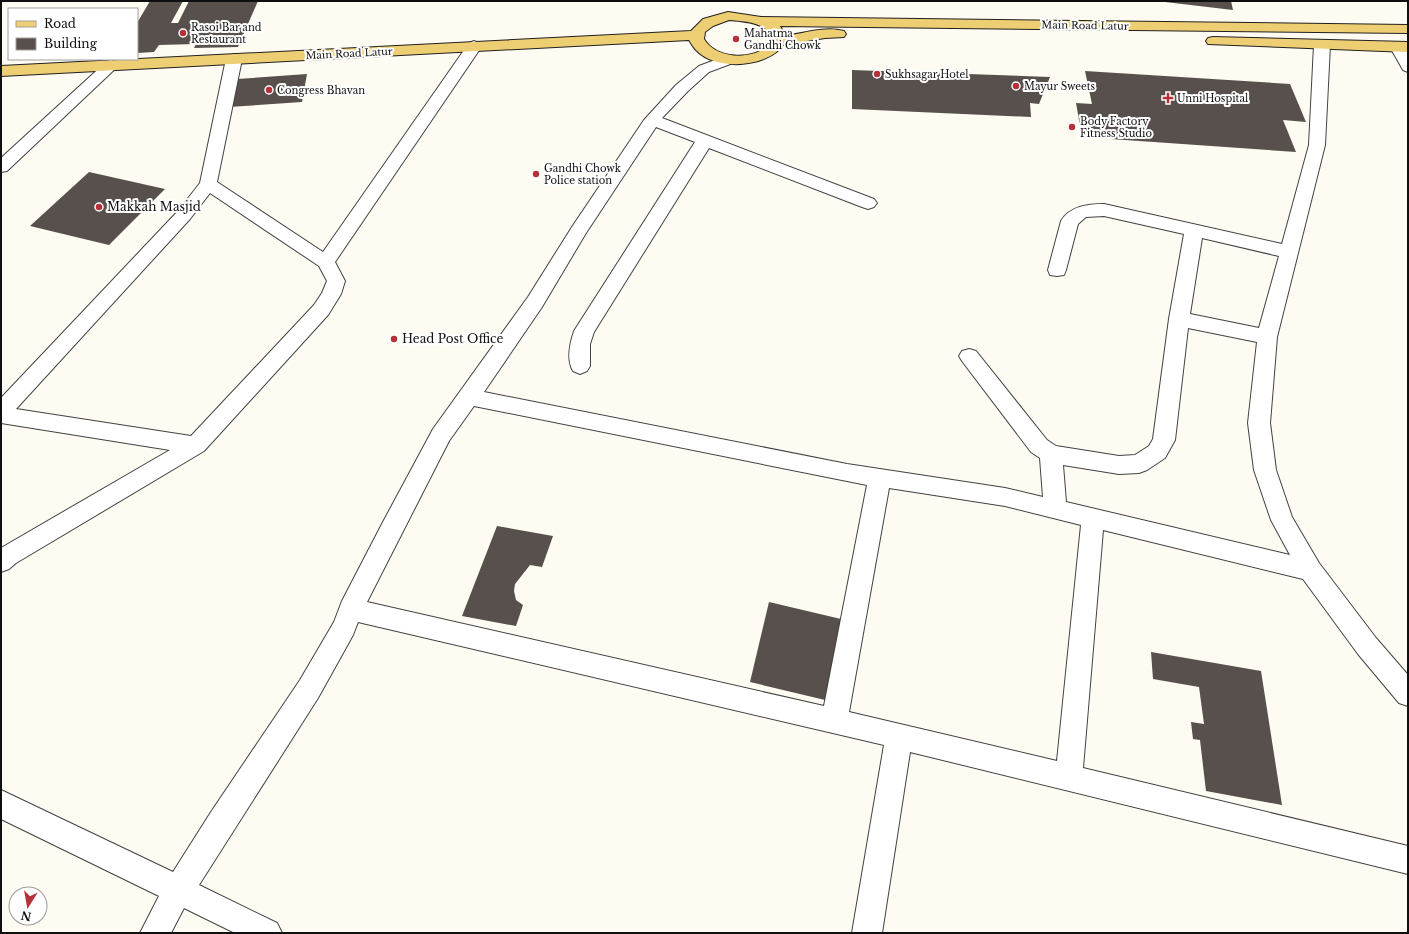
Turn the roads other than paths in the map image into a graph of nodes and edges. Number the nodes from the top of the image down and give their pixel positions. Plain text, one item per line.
1 (741, 1) edge
2 (740, 16) junction
3 (762, 21) junction
4 (1408, 29) edge
5 (696, 35) junction
6 (1179, 40) dead end
7 (1203, 41) dead end
8 (778, 42) junction
9 (1322, 45) junction
10 (474, 46) junction
11 (1403, 47) edge
12 (234, 59) junction
13 (728, 60) junction
14 (111, 65) junction
15 (1408, 68) edge
16 (1, 71) edge
17 (652, 120) junction
18 (705, 140) junction
19 (1, 167) edge
20 (208, 184) junction
21 (868, 203) dead end
22 (1194, 230) junction
23 (1290, 252) junction
24 (326, 262) junction
25 (1057, 270) dead end
26 (1179, 319) junction
27 (1267, 338) junction
28 (969, 356) dead end
29 (580, 366) dead end
30 (469, 398) junction
31 (1, 413) edge
32 (196, 445) junction
33 (1051, 454) junction
34 (880, 478) junction
35 (1054, 509) junction
36 (1093, 518) junction
37 (1, 562) edge
38 (1311, 570) junction
39 (351, 609) junction
40 (1408, 694) edge
41 (834, 721) junction
42 (899, 736) junction
43 (1069, 777) junction
44 (1, 804) edge
45 (1408, 860) edge
46 (178, 891) junction
47 (155, 933) edge
48 (267, 933) edge
49 (867, 933) edge

1 - 2 main road
2 - 3 main road
2 - 5 main road
3 - 4 main road, Main Road Latur
3 - 8 main road
5 - 10 main road, Main Road Latur
5 - 13 main road
6 - 8 main road, Main Road Latur
7 - 9 main road
8 - 13 main road
9 - 11 main road
9 - 23 street
10 - 12 main road, Main Road Latur
10 - 24 street
11 - 15 street
12 - 14 main road, Main Road Latur
12 - 20 street
13 - 17 street
14 - 16 main road, Main Road Latur
14 - 19 street
17 - 18 street
17 - 30 street
18 - 21 street
18 - 29 street
20 - 24 street
20 - 31 street
22 - 23 street
22 - 25 street
22 - 26 street
23 - 27 street
24 - 32 street
26 - 27 street
26 - 33 street
27 - 38 street
28 - 33 street
30 - 34 street
30 - 39 street
31 - 32 street
32 - 37 street
33 - 35 street
34 - 35 street
34 - 41 street
35 - 36 street
36 - 38 street
36 - 43 street
38 - 40 street
39 - 41 street
39 - 46 street
41 - 42 street
42 - 43 street
42 - 49 street
43 - 45 street
44 - 46 street
46 - 47 street
46 - 48 street

